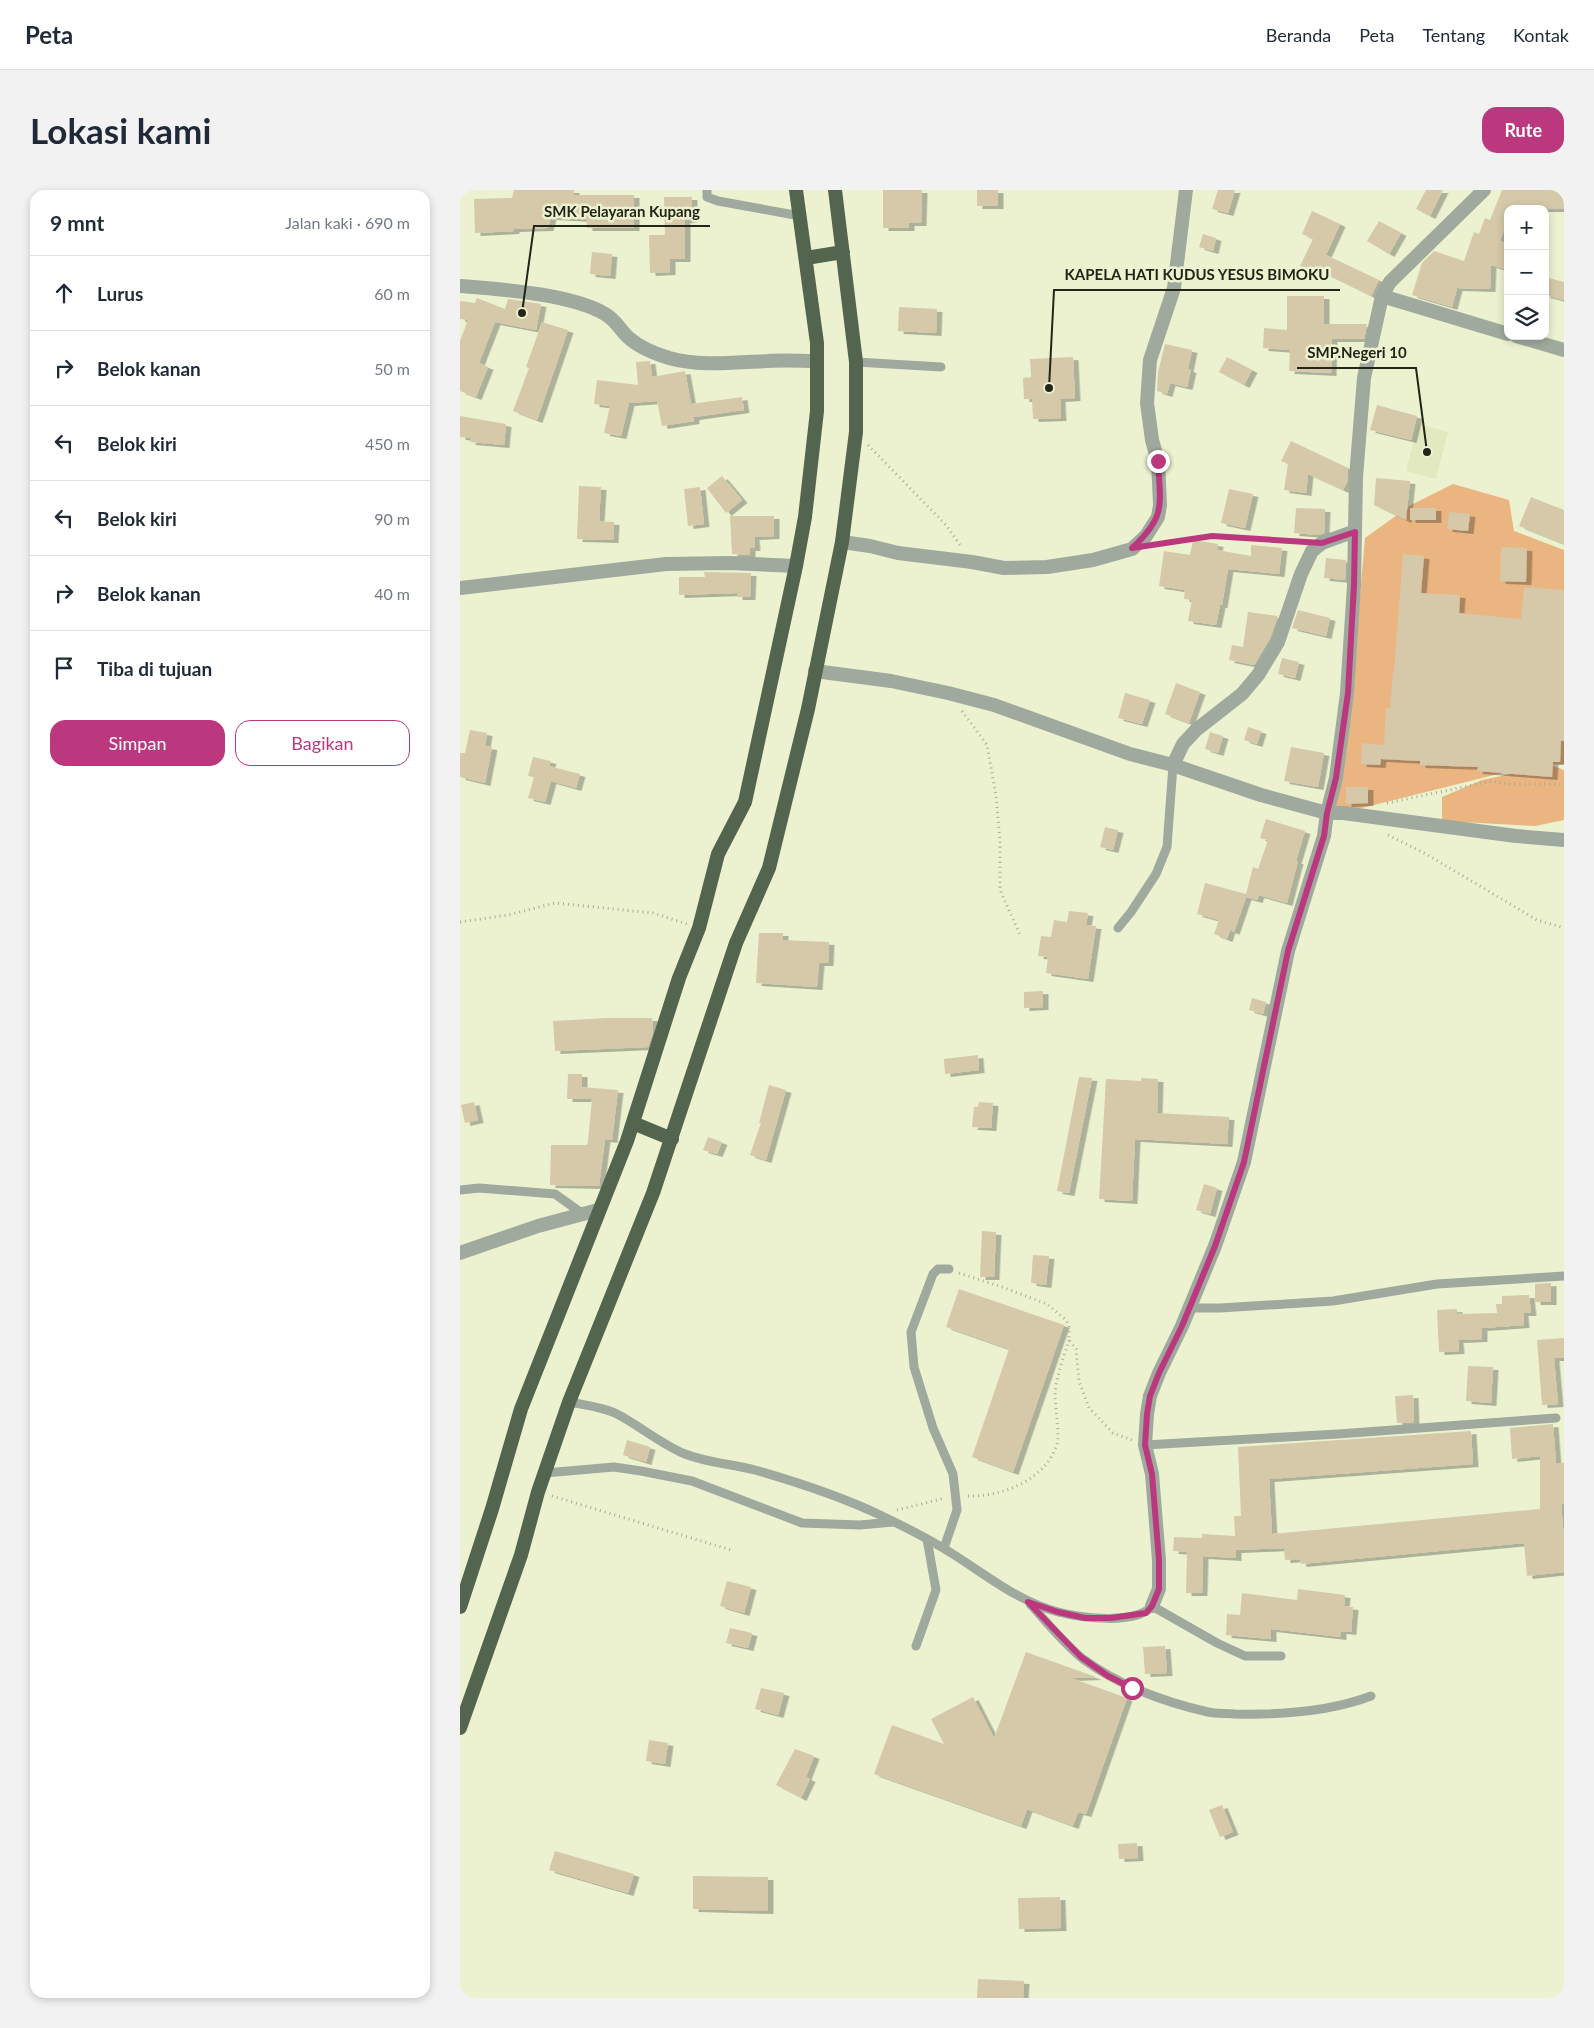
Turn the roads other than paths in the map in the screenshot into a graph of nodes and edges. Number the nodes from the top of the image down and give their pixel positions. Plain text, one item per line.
1 (707, 190) edge
2 (796, 190) edge
3 (835, 190) edge
4 (1186, 190) edge
5 (1484, 190) edge
6 (800, 216) junction
7 (843, 252) junction
8 (806, 258) junction
9 (460, 286) edge
10 (1382, 296) junction
11 (1504, 333) edge
12 (1530, 340) edge
13 (1564, 350) edge
14 (817, 361) junction
15 (856, 362) junction
16 (941, 367) dead end
17 (1355, 532) junction
18 (842, 542) junction
19 (796, 566) junction
20 (460, 588) edge
21 (815, 671) junction
22 (1173, 765) junction
23 (1327, 813) junction
24 (1564, 840) edge
25 (1118, 928) dead end
26 (632, 1123) junction
27 (672, 1139) junction
28 (460, 1190) edge
29 (598, 1210) junction
30 (583, 1214) junction
31 (460, 1253) edge
32 (949, 1269) road end
33 (1564, 1276) edge
34 (1189, 1308) junction
35 (569, 1402) junction
36 (1556, 1418) dead end
37 (1145, 1445) junction
38 (545, 1473) junction
39 (894, 1522) junction
40 (927, 1539) junction
41 (944, 1548) junction
42 (1028, 1602) junction
43 (1152, 1606) junction
44 (460, 1607) edge
45 (916, 1646) dead end
46 (1281, 1656) dead end
47 (1371, 1696) dead end
48 (460, 1728) edge

1 - 6 lane
2 - 6 highway
3 - 7 highway
4 - 18 street
5 - 10 street
6 - 8 highway
7 - 8 highway
7 - 15 highway
8 - 14 highway
9 - 14 street
10 - 11 street
10 - 17 street
12 - 13 street
14 - 19 highway
15 - 16 lane
15 - 18 highway
17 - 22 street
17 - 23 street
18 - 21 highway
19 - 20 street
19 - 26 highway
21 - 22 street
21 - 27 highway
22 - 23 street
22 - 25 lane
23 - 24 street
23 - 34 street
26 - 27 highway
26 - 29 highway
27 - 35 highway
28 - 30 lane
29 - 30 street
29 - 44 highway
30 - 31 street
32 - 41 lane
33 - 34 lane
34 - 37 street
35 - 38 highway
35 - 39 lane
36 - 37 lane
37 - 43 street
38 - 39 lane
38 - 48 highway
39 - 40 lane
40 - 41 lane
40 - 45 lane
41 - 42 lane
42 - 43 lane
42 - 47 lane
43 - 46 lane

